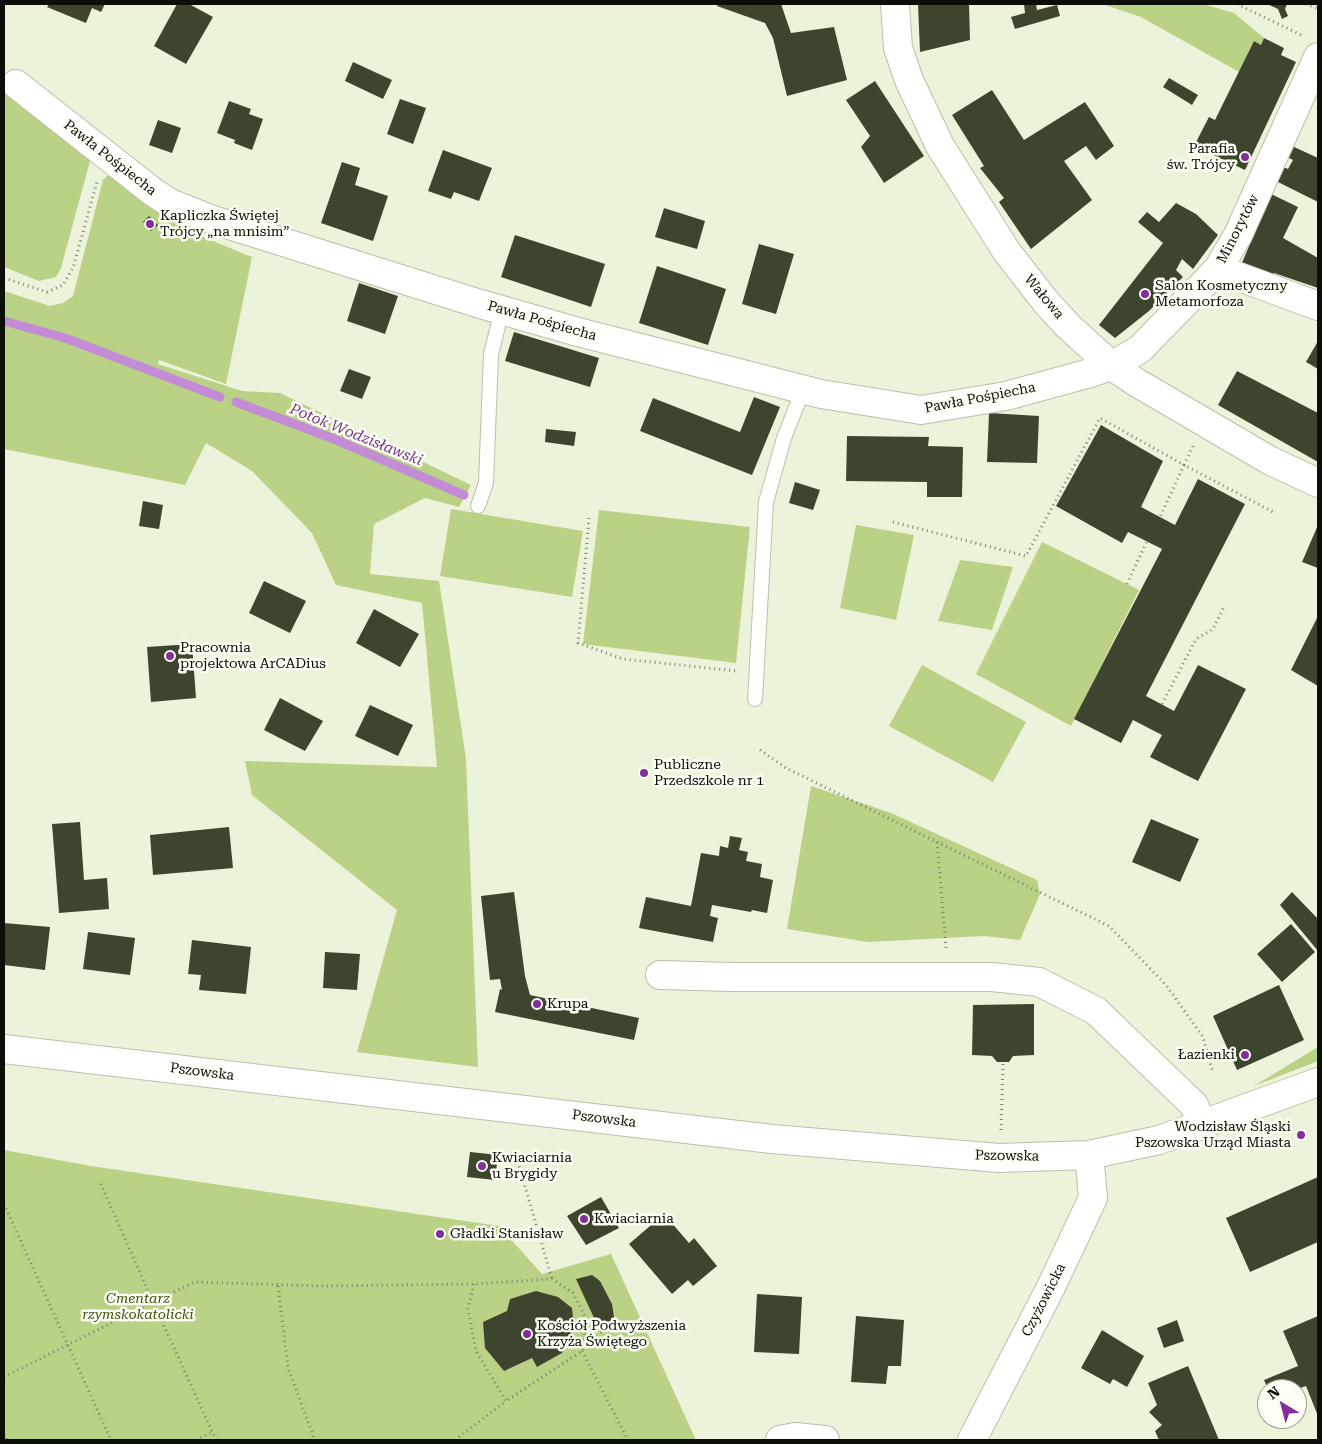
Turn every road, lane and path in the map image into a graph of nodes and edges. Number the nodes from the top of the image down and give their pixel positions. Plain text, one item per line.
1 (895, 4) edge
2 (1237, 4) edge
3 (1306, 4) edge
4 (1318, 9) edge
5 (1314, 48) edge
6 (10, 84) edge
7 (104, 154) junction
8 (1218, 269) junction
9 (4, 278) edge
10 (1318, 306) edge
11 (502, 310) junction
12 (1112, 366) junction
13 (803, 390) junction
14 (1195, 441) dead end
15 (1184, 465) junction
16 (1318, 483) edge
17 (478, 506) dead end
18 (1275, 513) dead end
19 (1160, 517) dead end
20 (589, 518) dead end
21 (893, 522) dead end
22 (1147, 542) dead end
23 (1127, 584) dead end
24 (1226, 604) dead end
25 (756, 674) junction
26 (755, 699) dead end
27 (1162, 704) dead end
28 (760, 750) dead end
29 (938, 842) junction
30 (660, 974) dead end
31 (948, 976) junction
32 (4, 1049) edge
33 (1003, 1062) dead end
34 (1213, 1072) dead end
35 (1318, 1082) edge
36 (1203, 1126) junction
37 (1001, 1133) dead end
38 (515, 1152) dead end
39 (1090, 1155) junction
40 (100, 1182) dead end
41 (4, 1204) edge
42 (552, 1279) junction
43 (474, 1284) junction
44 (278, 1286) junction
45 (153, 1302) junction
46 (68, 1345) junction
47 (582, 1351) junction
48 (4, 1377) edge
49 (506, 1401) junction
50 (212, 1432) junction
51 (4, 1434) edge
52 (7, 1440) edge
53 (111, 1440) edge
54 (196, 1440) edge
55 (216, 1440) edge
56 (315, 1440) edge
57 (455, 1440) edge
58 (628, 1440) edge
59 (780, 1440) edge
60 (825, 1440) edge
61 (972, 1440) edge

1 - 12 street, Wałowa
2 - 5 path
3 - 4 path
5 - 8 street, Minorytów
6 - 7 street, Pawła Pośpiecha
7 - 9 path
7 - 11 street, Pawła Pośpiecha
8 - 10 street
8 - 12 street, Minorytów
11 - 13 street, Pawła Pośpiecha
11 - 17 lane
12 - 13 street, Pawła Pośpiecha
12 - 16 street, Wałowa
13 - 25 lane
14 - 15 path
15 - 18 path
15 - 19 path
15 - 21 path
20 - 25 path
22 - 23 path
24 - 27 path
25 - 26 lane
28 - 29 path
29 - 31 path
29 - 34 path
30 - 31 street
31 - 36 street
32 - 39 street, Pszowska
33 - 37 path
35 - 36 street, Pszowska
36 - 39 street, Pszowska
38 - 42 path
39 - 61 street, Czyżowicka
40 - 45 path
41 - 46 path
42 - 43 path
42 - 47 path
43 - 44 path
43 - 49 path
44 - 45 path
44 - 56 path
45 - 46 path
45 - 50 path
46 - 48 path
46 - 53 path
47 - 49 path
47 - 58 path
49 - 57 path
50 - 54 path
50 - 55 path
51 - 52 path
59 - 60 street

